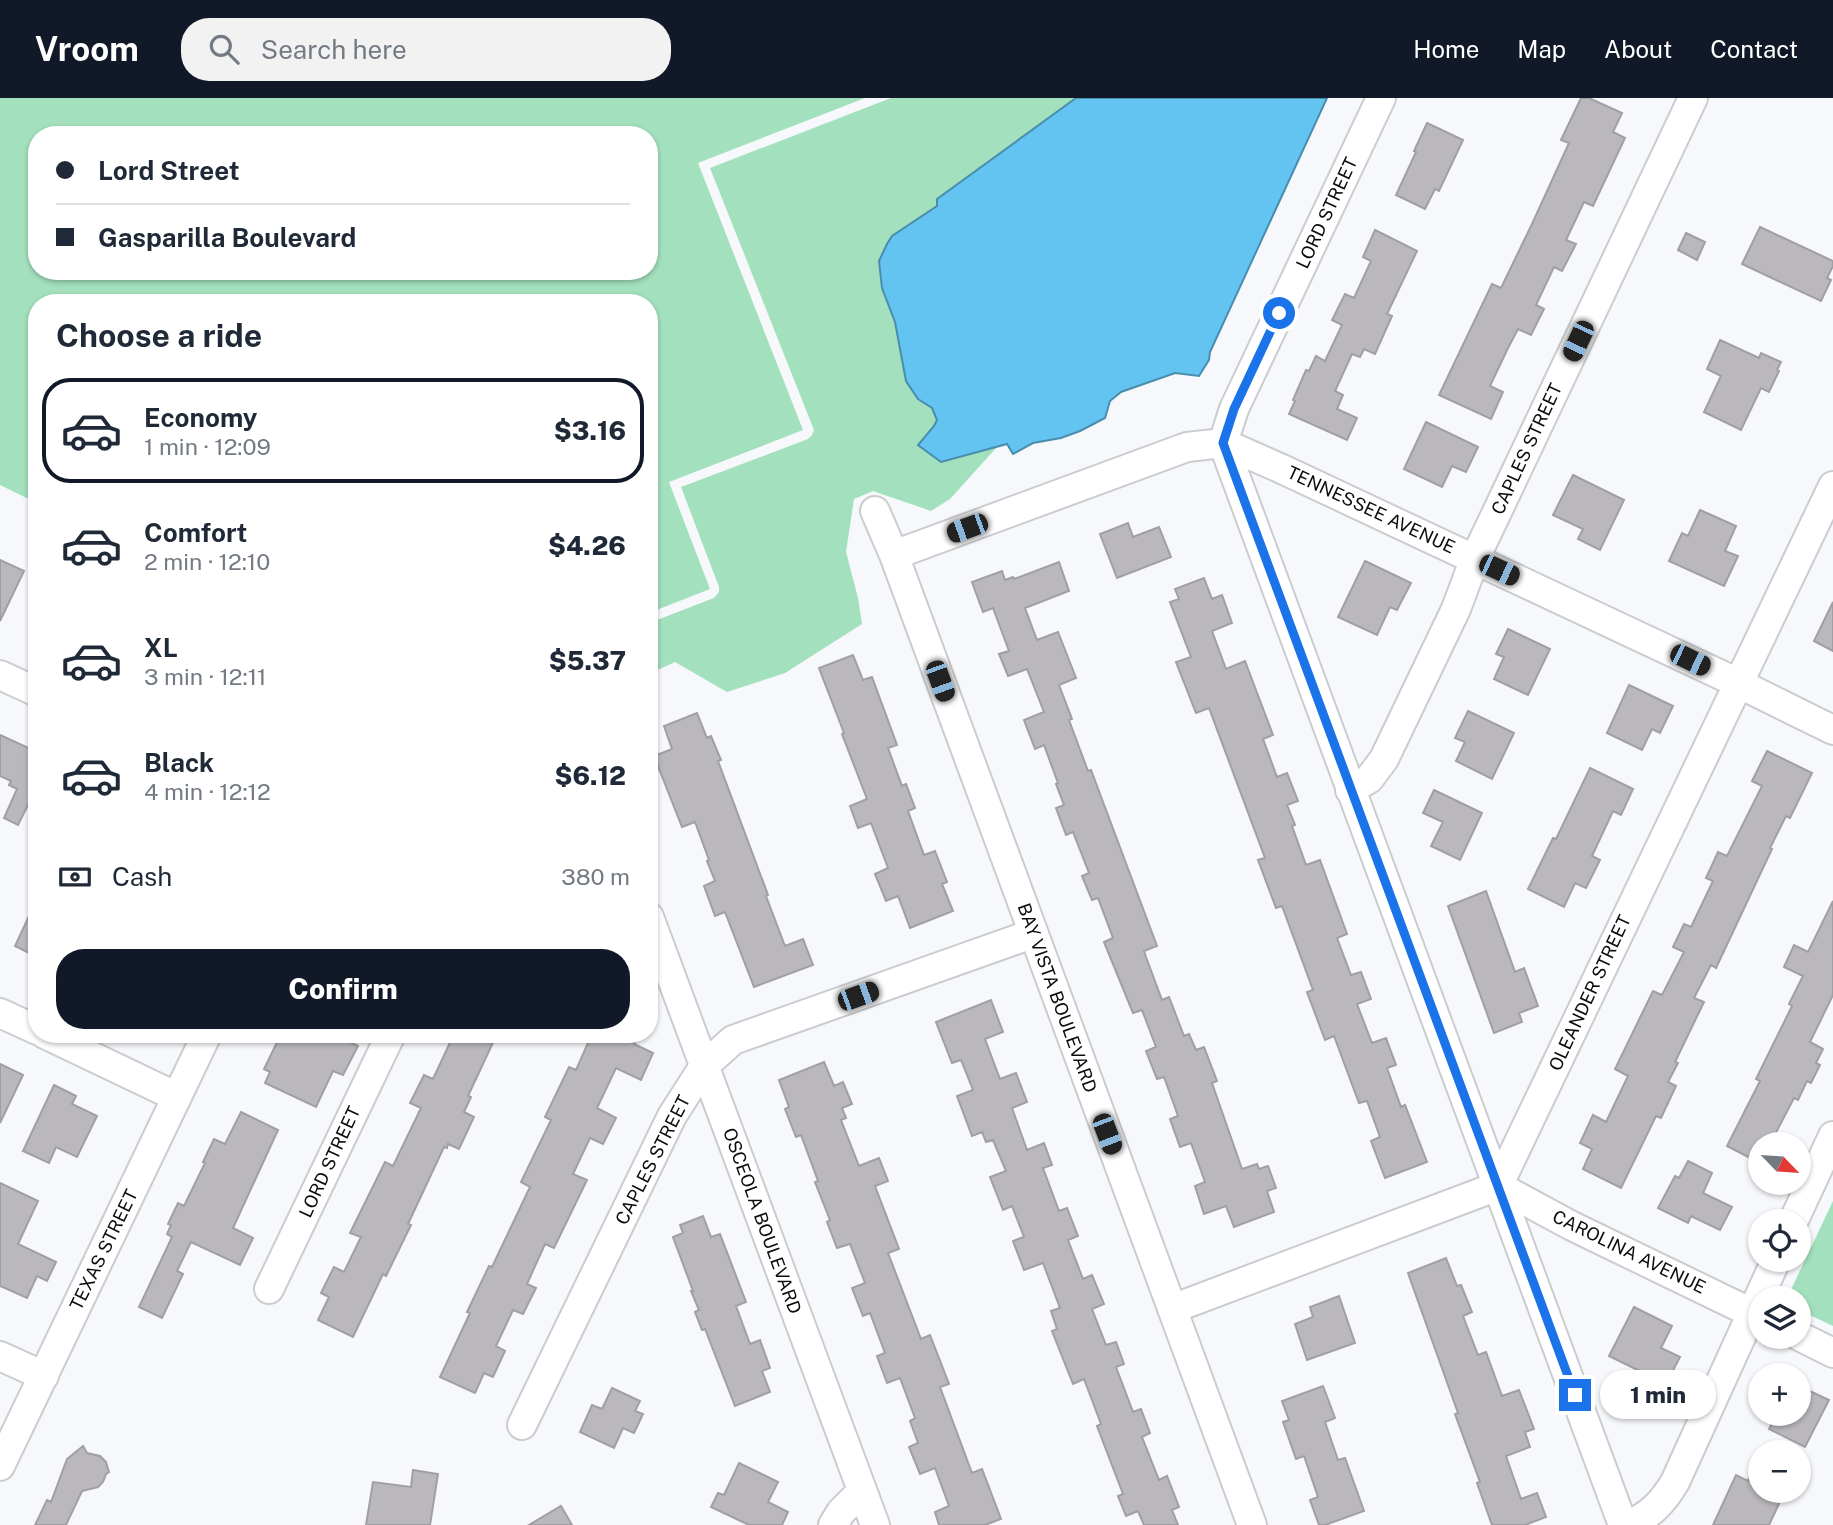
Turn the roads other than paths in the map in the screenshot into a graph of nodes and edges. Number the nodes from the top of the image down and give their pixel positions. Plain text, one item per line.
1 (1381, 98) edge
2 (1693, 98) edge
3 (1223, 443) junction
4 (1833, 486) edge
5 (875, 511) dead end
6 (894, 555) junction
7 (1475, 558) junction
8 (0, 675) edge
9 (1738, 683) junction
10 (28, 688) edge
11 (1833, 730) edge
12 (1350, 790) junction
13 (1032, 934) junction
14 (658, 941) edge
15 (0, 1013) edge
16 (28, 1026) edge
17 (64, 1043) edge
18 (203, 1043) edge
19 (387, 1043) edge
20 (704, 1066) junction
21 (177, 1097) junction
22 (1833, 1136) edge
23 (1498, 1186) junction
24 (1799, 1209) edge
25 (269, 1289) dead end
26 (1172, 1309) junction
27 (1748, 1311) edge
28 (1748, 1331) edge
29 (1811, 1342) edge
30 (1833, 1353) edge
31 (0, 1356) edge
32 (44, 1376) junction
33 (522, 1425) dead end
34 (0, 1466) edge
35 (862, 1491) junction
36 (833, 1525) edge
37 (875, 1525) edge
38 (1252, 1525) edge
39 (1622, 1525) edge
40 (1628, 1525) edge

1 - 3 street, LORD STREET
2 - 7 street, CAPLES STREET
3 - 6 street
3 - 7 street, TENNESSEE AVENUE
3 - 12 street
4 - 9 street, OLEANDER STREET
5 - 6 street, BAY VISTA BOULEVARD
6 - 13 street, BAY VISTA BOULEVARD
7 - 9 street, TENNESSEE AVENUE
7 - 12 street, CAPLES STREET
8 - 10 street
9 - 11 street, TENNESSEE AVENUE
9 - 23 street, OLEANDER STREET
12 - 23 street
13 - 20 street, CAPLES STREET
13 - 26 street, BAY VISTA BOULEVARD
14 - 20 street, OSCEOLA BOULEVARD
15 - 16 street
17 - 21 street
18 - 21 street, TEXAS STREET
19 - 25 street, LORD STREET
20 - 33 street, CAPLES STREET
20 - 35 street, OSCEOLA BOULEVARD
21 - 32 street, TEXAS STREET
22 - 24 street
23 - 26 street
23 - 27 street, CAROLINA AVENUE
23 - 39 street
26 - 38 street, BAY VISTA BOULEVARD
28 - 40 street
29 - 30 street
31 - 32 street
32 - 34 street, TEXAS STREET
35 - 36 street
35 - 37 street, OSCEOLA BOULEVARD

